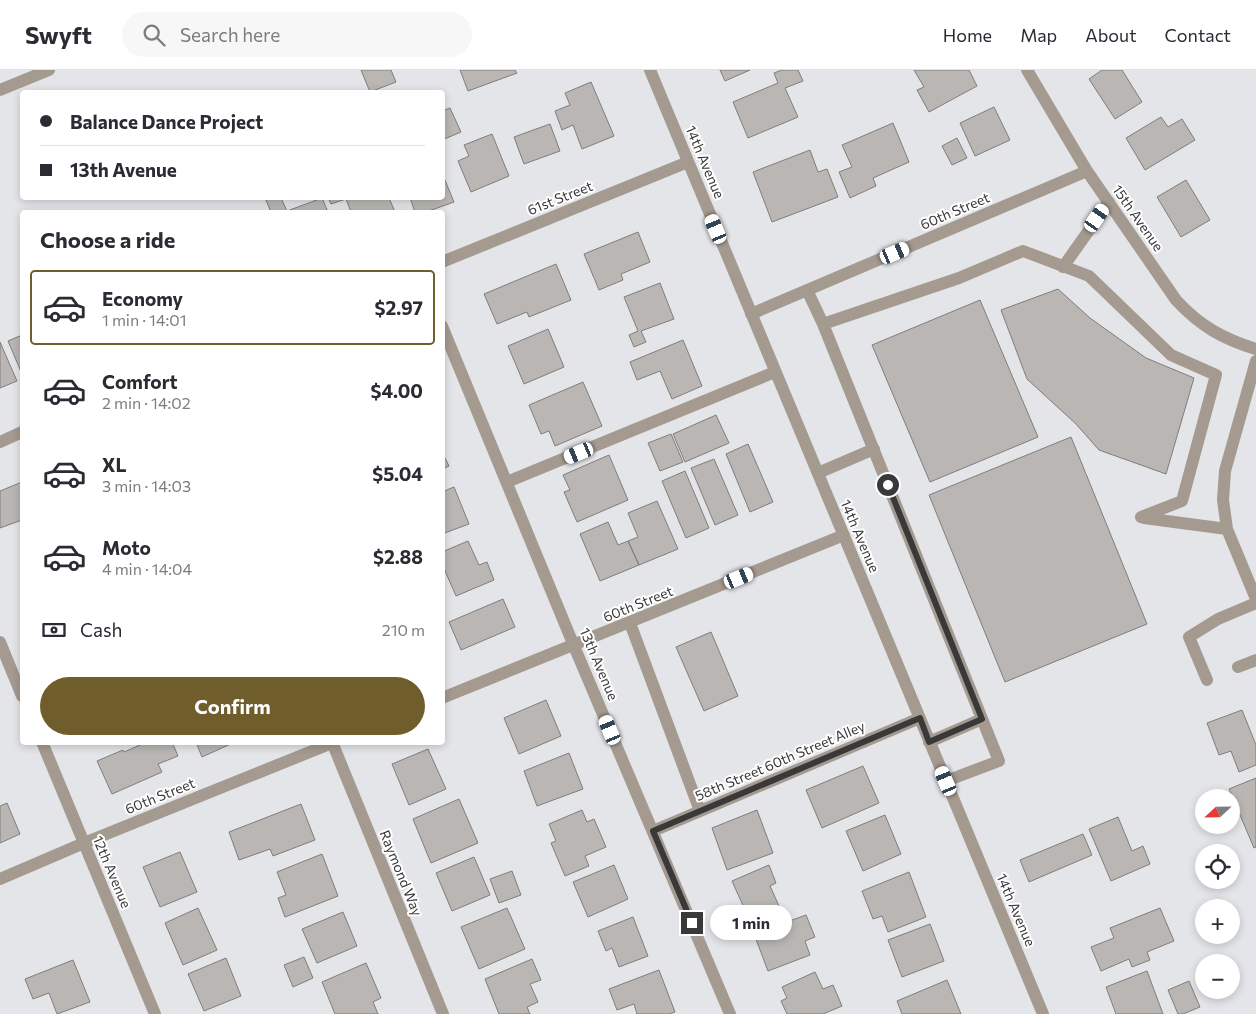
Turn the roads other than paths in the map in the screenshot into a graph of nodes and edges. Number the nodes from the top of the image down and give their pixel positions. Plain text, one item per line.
1 (48, 70) edge
2 (650, 70) edge
3 (1027, 70) edge
4 (0, 90) edge
5 (688, 162) junction
6 (1087, 171) junction
7 (1109, 202) junction
8 (445, 261) edge
9 (1063, 267) junction
10 (808, 290) junction
11 (751, 314) junction
12 (824, 324) junction
13 (445, 333) edge
14 (1256, 349) edge
15 (1256, 361) edge
16 (775, 372) junction
17 (20, 433) edge
18 (0, 442) edge
19 (874, 449) junction
20 (818, 473) junction
21 (507, 482) junction
22 (1227, 529) junction
23 (844, 535) junction
24 (1255, 592) edge
25 (1256, 603) edge
26 (630, 623) junction
27 (0, 642) edge
28 (574, 646) junction
29 (1256, 660) edge
30 (1238, 667) dead end
31 (1206, 680) dead end
32 (20, 691) edge
33 (445, 697) edge
34 (920, 718) junction
35 (982, 719) junction
36 (929, 742) junction
37 (43, 745) edge
38 (325, 745) edge
39 (333, 745) edge
40 (946, 781) junction
41 (700, 812) junction
42 (653, 831) junction
43 (84, 843) junction
44 (0, 879) edge
45 (155, 1014) edge
46 (443, 1014) edge
47 (730, 1014) edge
48 (1043, 1014) edge

1 - 4 street
2 - 5 street, 14th Avenue
3 - 6 street, 15th Avenue
5 - 8 street, 61st Street
5 - 11 street, 14th Avenue
6 - 7 street, 15th Avenue
6 - 10 street, 60th Street
7 - 9 street
7 - 14 street, 15th Avenue
9 - 12 street
9 - 22 street
10 - 11 street, 60th Street
10 - 12 street
11 - 16 street, 14th Avenue
12 - 19 street
13 - 21 street, 13th Avenue
15 - 22 street
16 - 20 street, 14th Avenue
16 - 21 street
17 - 18 street
19 - 20 street
19 - 35 street
20 - 23 street, 14th Avenue
21 - 28 street, 13th Avenue
22 - 24 street
23 - 26 street, 60th Street
23 - 34 street, 14th Avenue
25 - 31 street
26 - 28 street, 60th Street
26 - 41 street
27 - 32 street
28 - 33 street, 60th Street
28 - 42 street, 13th Avenue
29 - 30 street
34 - 36 street, 14th Avenue
34 - 41 street, 58th Street 60th Street Alley
35 - 36 street
35 - 40 street
36 - 40 street, 14th Avenue
37 - 43 street, 12th Avenue
38 - 43 street, 60th Street
39 - 46 street, Raymond Way
40 - 48 street, 14th Avenue
41 - 42 street, 58th Street 60th Street Alley
42 - 47 street, 13th Avenue
43 - 44 street, 60th Street
43 - 45 street, 12th Avenue

